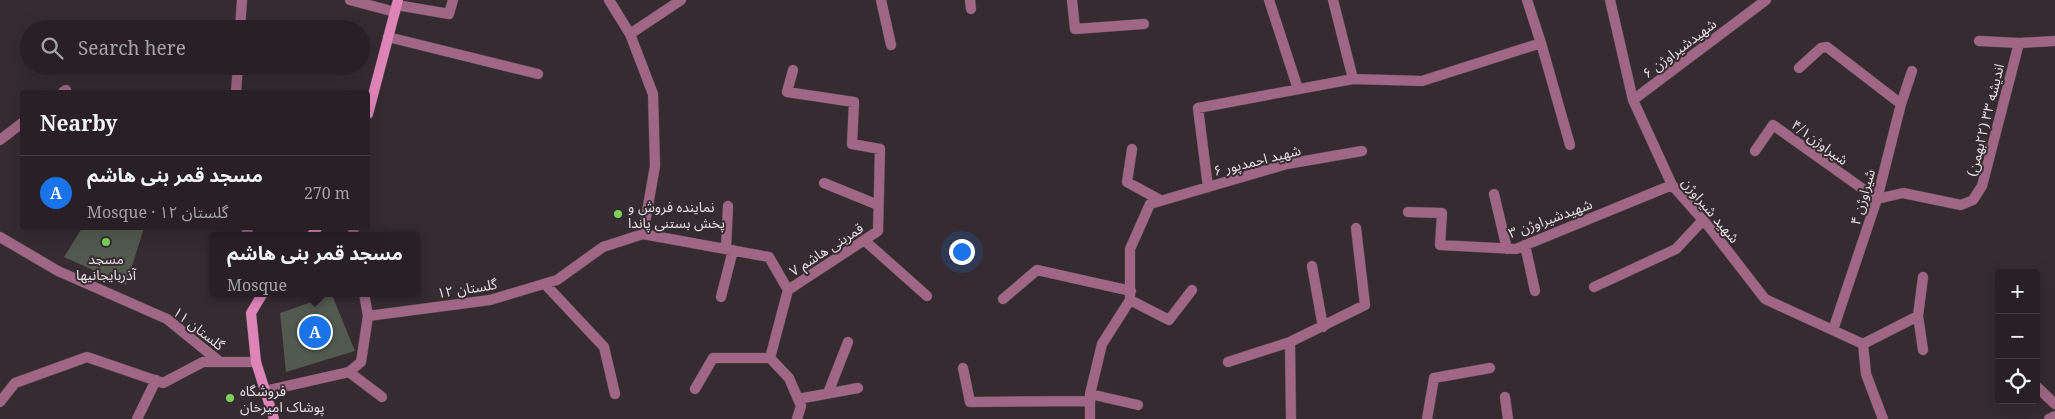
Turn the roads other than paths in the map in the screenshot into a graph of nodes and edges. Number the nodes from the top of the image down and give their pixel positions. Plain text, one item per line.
1 (242, 0) edge
2 (350, 0) edge
3 (453, 0) edge
4 (609, 0) edge
5 (681, 0) edge
6 (881, 0) edge
7 (1072, 0) edge
8 (1269, 0) edge
9 (1332, 0) edge
10 (1527, 0) edge
11 (1610, 0) edge
12 (1766, 0) edge
13 (396, 6) edge
14 (241, 20) edge
15 (1144, 24) dead end
16 (630, 34) junction
17 (388, 37) junction
18 (1979, 41) dead end
19 (2055, 41) edge
20 (1541, 43) junction
21 (2019, 43) junction
22 (891, 45) dead end
23 (1799, 68) dead end
24 (793, 70) dead end
25 (1912, 71) dead end
26 (538, 74) dead end
27 (237, 75) edge
28 (1353, 79) junction
29 (1298, 89) junction
30 (236, 90) edge
31 (1634, 100) junction
32 (1900, 104) junction
33 (370, 106) edge
34 (20, 125) edge
35 (0, 140) edge
36 (1570, 145) dead end
37 (1132, 149) dead end
38 (1362, 151) dead end
39 (1755, 152) dead end
40 (824, 183) dead end
41 (1672, 185) junction
42 (1208, 187) junction
43 (1494, 194) dead end
44 (1877, 199) junction
45 (1160, 200) junction
46 (878, 205) junction
47 (728, 206) dead end
48 (1408, 212) dead end
49 (1703, 220) junction
50 (1356, 228) dead end
51 (643, 234) junction
52 (0, 237) edge
53 (864, 240) junction
54 (1525, 245) junction
55 (729, 249) junction
56 (1508, 249) junction
57 (1312, 266) dead end
58 (1923, 277) dead end
59 (545, 284) junction
60 (1594, 287) dead end
61 (788, 290) junction
62 (1192, 290) dead end
63 (1535, 291) dead end
64 (1130, 295) junction
65 (927, 296) dead end
66 (261, 297) edge
67 (365, 297) edge
68 (721, 297) dead end
69 (1003, 299) dead end
70 (368, 316) junction
71 (1918, 316) junction
72 (1322, 327) junction
73 (1833, 330) junction
74 (848, 342) dead end
75 (1290, 342) junction
76 (1863, 344) junction
77 (1922, 350) dead end
78 (770, 358) junction
79 (220, 362) junction
80 (256, 362) junction
81 (1228, 362) dead end
82 (963, 368) dead end
83 (1490, 368) dead end
84 (349, 372) junction
85 (156, 380) junction
86 (858, 388) dead end
87 (695, 389) dead end
88 (2040, 390) edge
89 (265, 391) junction
90 (828, 393) junction
91 (615, 394) dead end
92 (1504, 396) dead end
93 (382, 397) dead end
94 (1090, 397) junction
95 (798, 399) junction
96 (0, 402) edge
97 (2055, 404) edge
98 (1138, 405) dead end
99 (2055, 416) edge
100 (137, 419) edge
101 (274, 419) edge
102 (797, 419) edge
103 (1090, 419) edge
104 (1291, 419) edge
105 (1427, 419) edge
106 (1508, 419) edge
107 (1883, 419) edge
108 (2049, 419) edge

1 - 14 street
2 - 13 street
3 - 13 street
4 - 16 street
5 - 16 street
6 - 22 street
7 - 15 street
8 - 29 street
9 - 28 street
10 - 20 street
11 - 31 street, شهید شیراوژن
12 - 31 street, شهیدشیراوژن ۶
13 - 17 main road
16 - 51 street
17 - 26 street
17 - 33 main road
18 - 21 street
19 - 21 street
20 - 28 street
20 - 36 street
21 - 44 street, اندیشه ۳۳ (۲۲بهمن)
23 - 32 street
24 - 46 street, قمربنی هاشم ۷
25 - 32 street, شیراوژن ۴
27 - 30 street
28 - 29 street
29 - 42 street
31 - 41 street, شهید شیراوژن
32 - 44 street, شیراوژن ۴
34 - 35 street
37 - 45 street
38 - 42 street, شهید احمدپور ۶
39 - 44 street, شیراوژن۴/۱
40 - 46 street
41 - 49 street, شهید شیراوژن
41 - 54 street, شهیدشیراوژن ۳
42 - 45 street, شهید احمدپور ۶
43 - 56 street
44 - 73 street, شیراوژن ۴
45 - 64 street
46 - 53 street, قمربنی هاشم ۷
47 - 55 street
48 - 56 street, شهیدشیراوژن ۳
49 - 60 street
49 - 73 street, شهید شیراوژن
50 - 72 street
51 - 55 street
51 - 59 street, گلستان ۱۲
52 - 79 street, گلستان ۱۱
53 - 61 street, قمربنی هاشم ۷
53 - 65 street
54 - 56 street, شهیدشیراوژن ۳
54 - 63 street
55 - 61 street
55 - 68 street
57 - 72 street
58 - 71 street
59 - 70 street, گلستان ۱۲
59 - 91 street
61 - 78 street
62 - 64 street
64 - 69 street
64 - 94 street
66 - 80 main road
67 - 70 street
70 - 84 street
71 - 76 street
71 - 77 street
72 - 75 street
73 - 76 street, شهید شیراوژن
74 - 90 street
75 - 81 street
75 - 104 street
76 - 107 street
78 - 87 street
78 - 95 street
79 - 80 street
79 - 85 street
80 - 89 main road
82 - 94 street
83 - 105 street
84 - 89 street
84 - 93 street
85 - 96 street
85 - 100 street
86 - 90 street
88 - 97 street
89 - 101 main road
90 - 95 street
92 - 106 street
94 - 98 street
94 - 103 street
95 - 102 street
99 - 108 street

